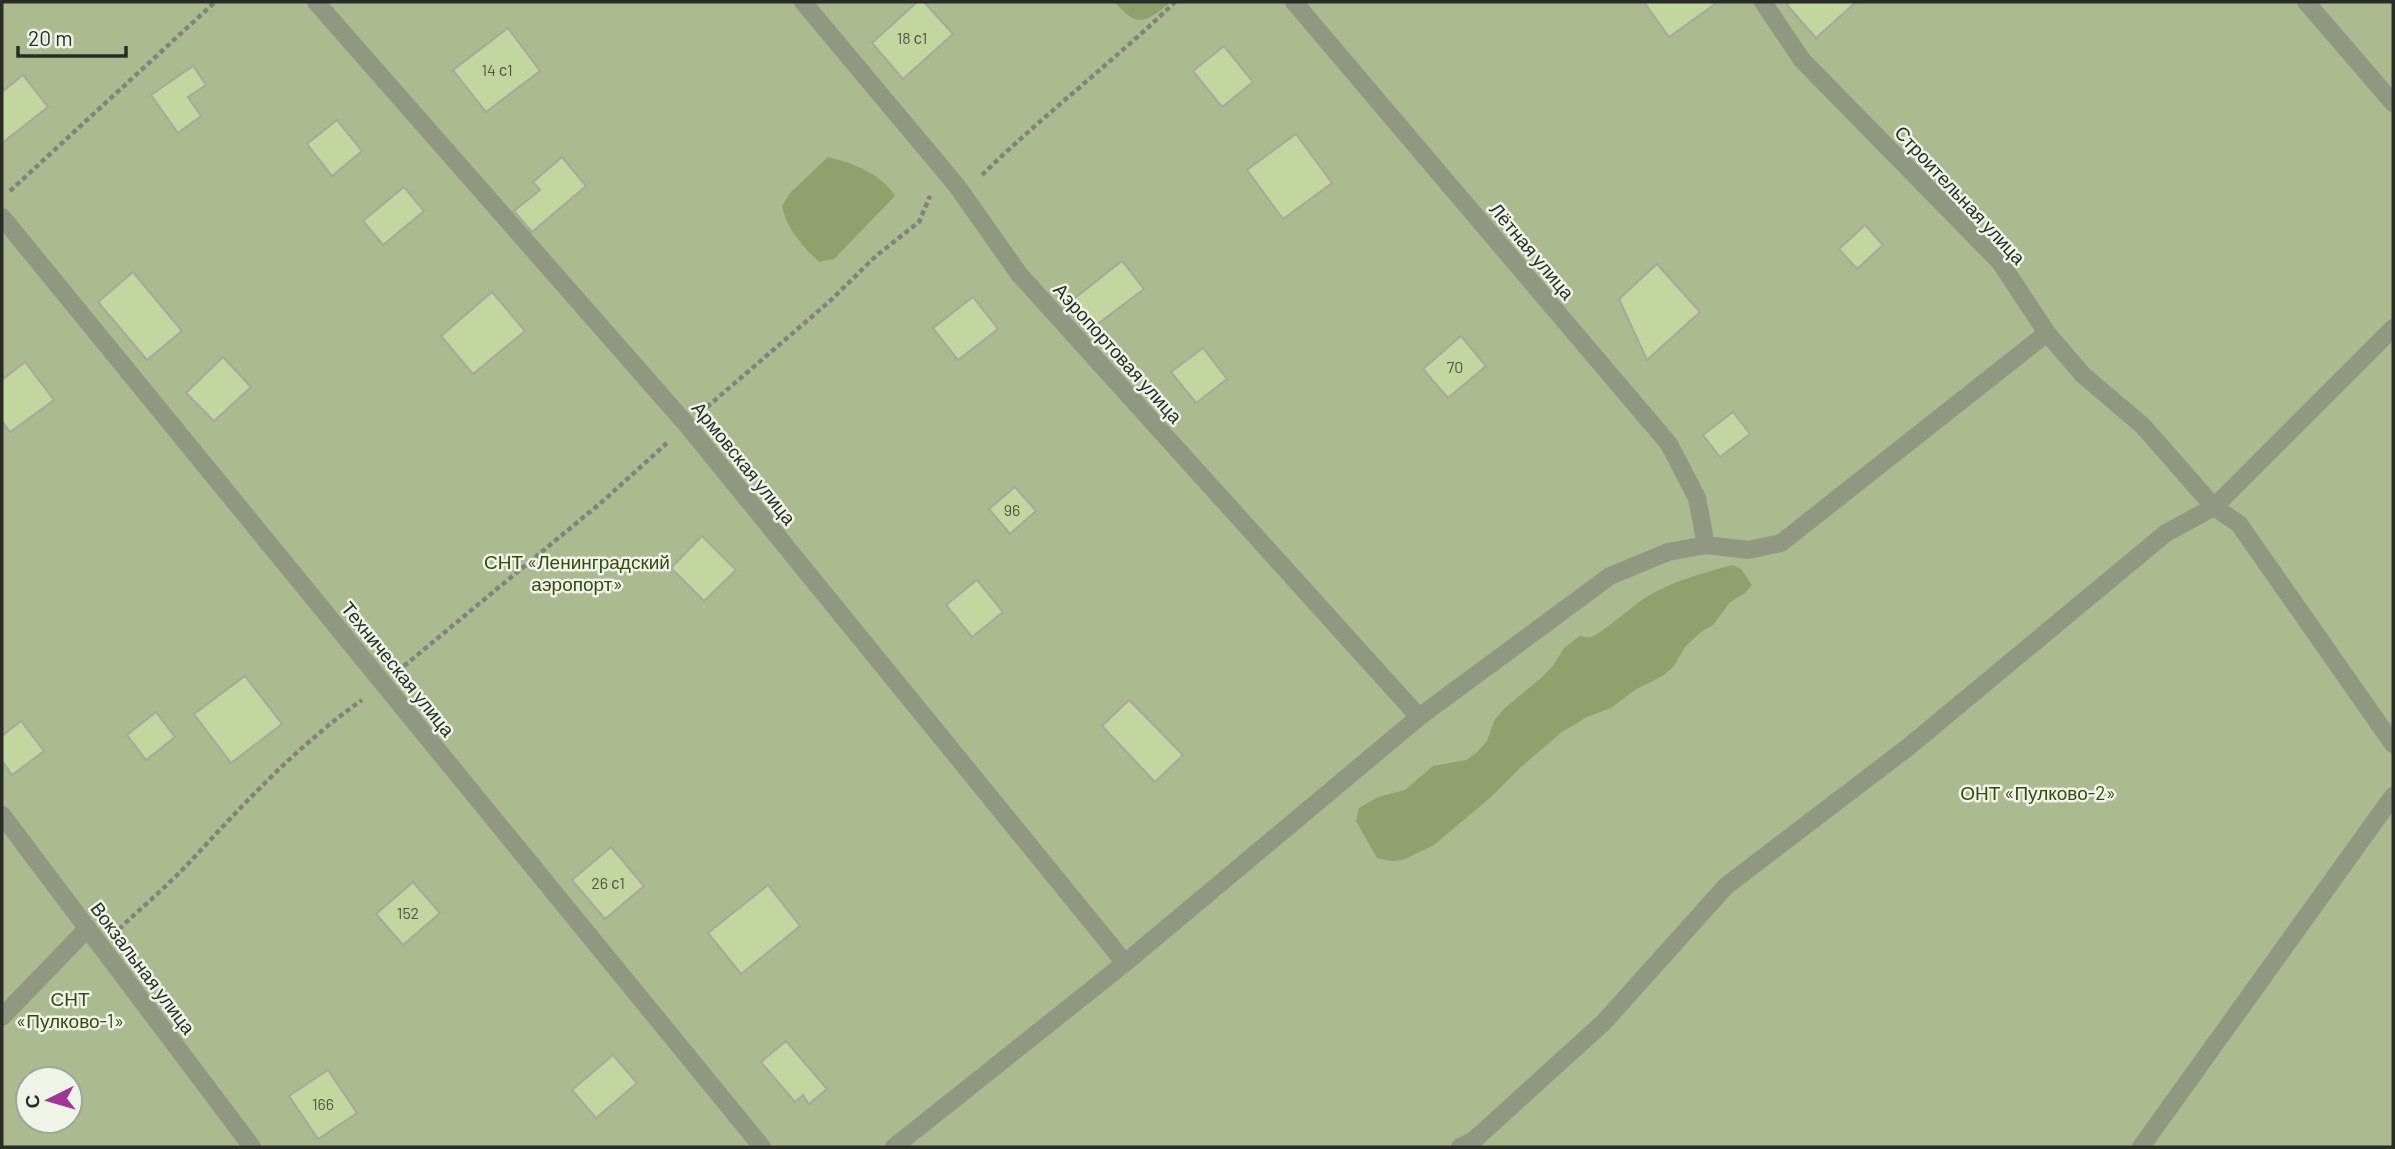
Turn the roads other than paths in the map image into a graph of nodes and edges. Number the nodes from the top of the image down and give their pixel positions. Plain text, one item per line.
1 (316, 2) edge
2 (803, 2) edge
3 (1294, 2) edge
4 (1763, 2) edge
5 (2306, 2) edge
6 (2393, 103) edge
7 (4, 210) edge
8 (2393, 328) edge
9 (2047, 333) junction
10 (2214, 507) junction
11 (1706, 545) junction
12 (1419, 717) junction
13 (2393, 744) edge
14 (2393, 796) edge
15 (2, 815) edge
16 (87, 929) junction
17 (1125, 963) junction
18 (2, 1017) edge
19 (252, 1147) edge
20 (762, 1147) edge
21 (894, 1147) edge
22 (1461, 1147) edge
23 (2141, 1147) edge

1 - 17 lane, Армовская улица
2 - 12 lane, Аэропортовая улица
3 - 11 lane, Лётная улица
4 - 9 lane, Строительная улица
5 - 6 lane
7 - 20 lane, Техническая улица
8 - 10 lane
9 - 10 lane, Строительная улица
9 - 11 lane
10 - 13 lane, Строительная улица
10 - 22 lane
11 - 12 lane
12 - 17 lane
14 - 23 lane
15 - 16 lane, Вокзальная улица
16 - 18 lane
16 - 19 lane, Вокзальная улица
17 - 21 lane

